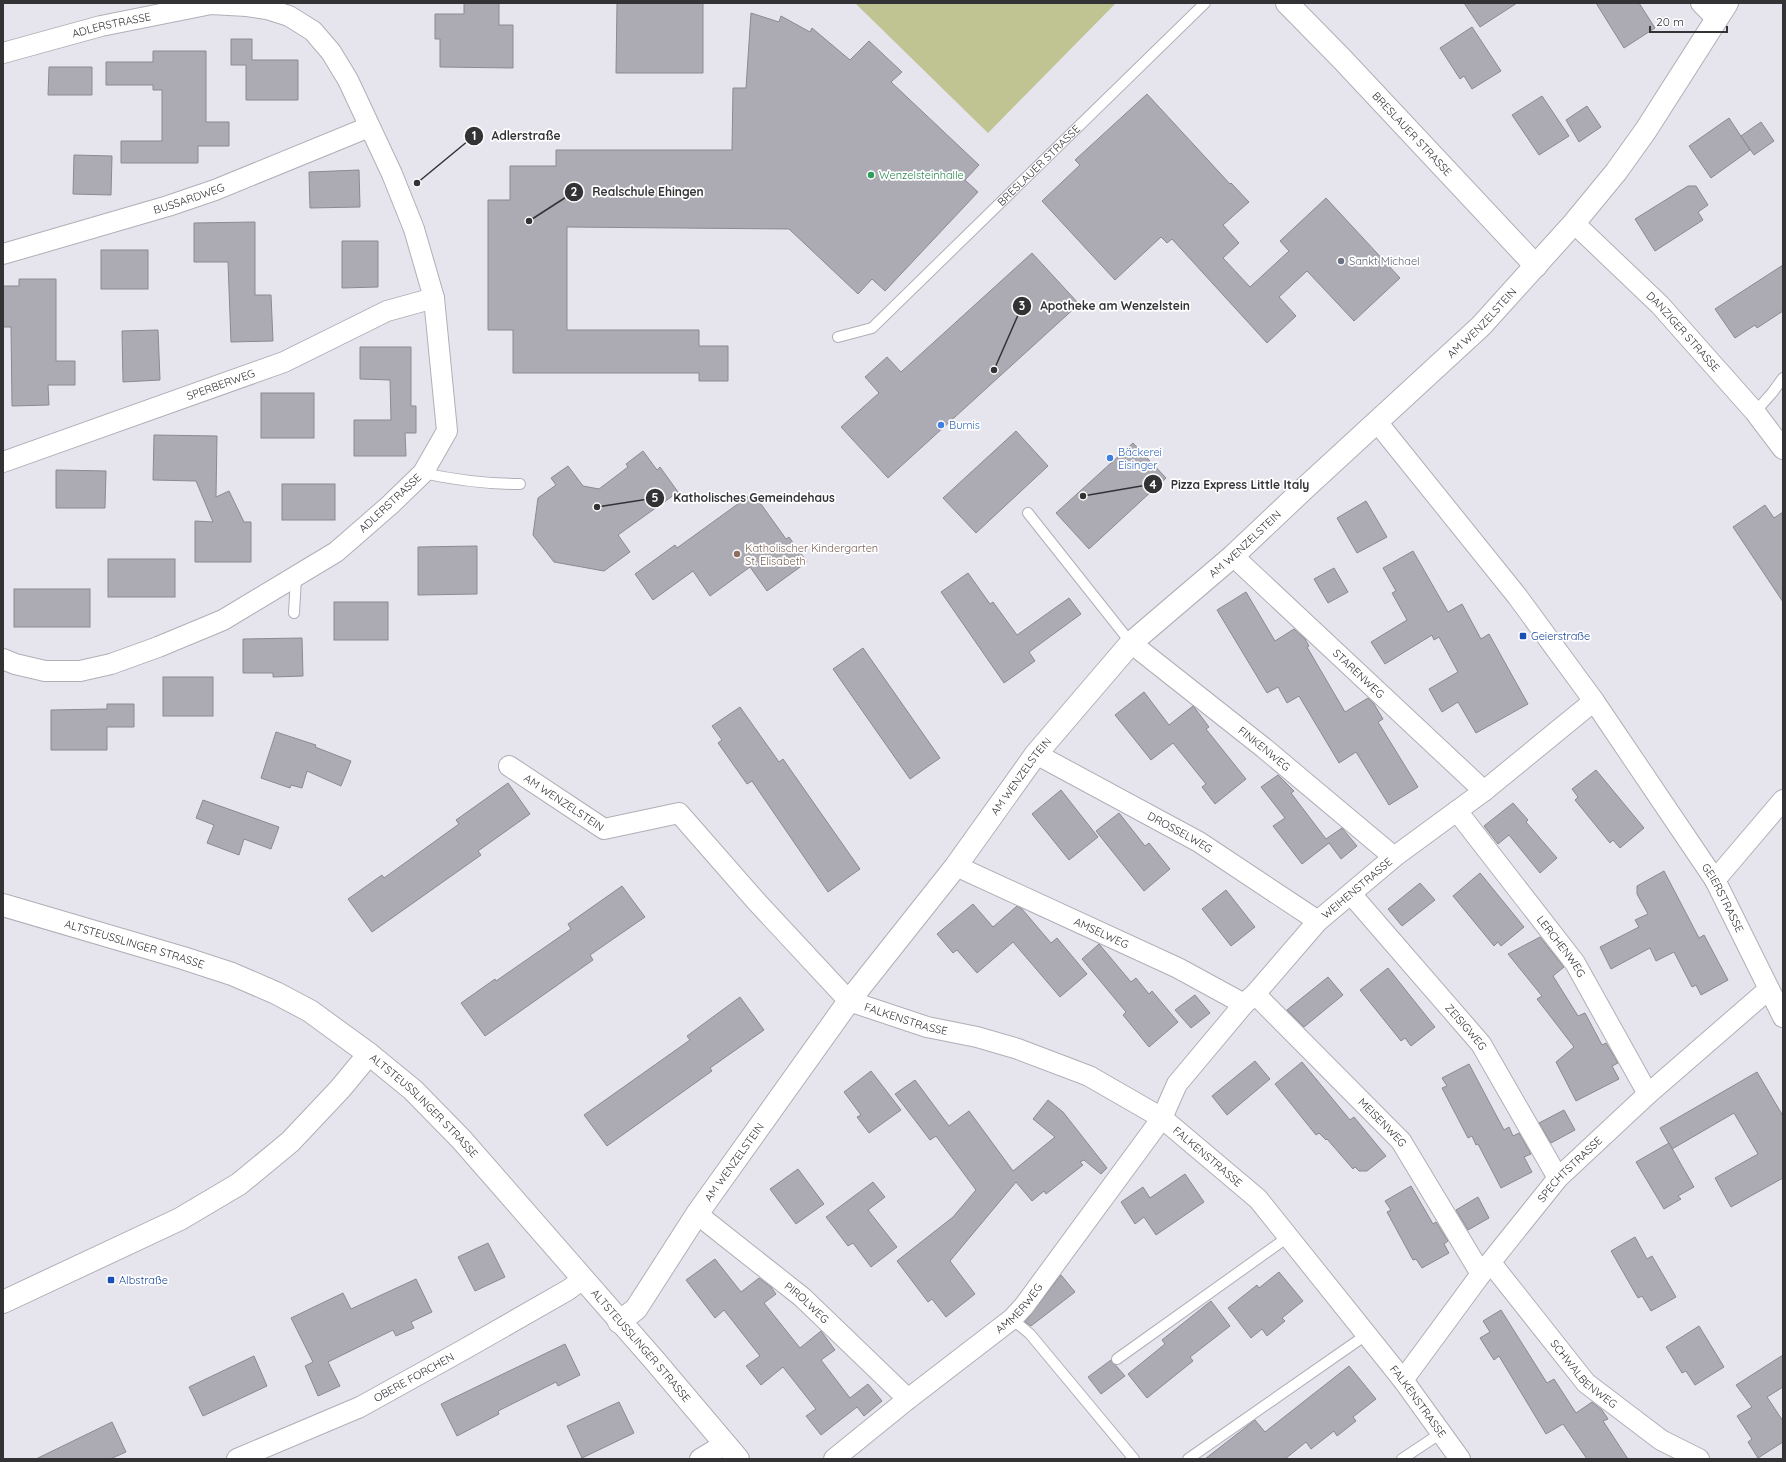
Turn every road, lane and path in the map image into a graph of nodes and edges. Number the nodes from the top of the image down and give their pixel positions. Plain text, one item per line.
1 (211, 3) edge
2 (1205, 3) edge
3 (1287, 3) edge
4 (1701, 3) edge
5 (1722, 11) edge
6 (3, 53) edge
7 (369, 127) junction
8 (1574, 222) junction
9 (3, 254) edge
10 (1536, 266) junction
11 (434, 298) junction
12 (838, 337) dead end
13 (1783, 378) edge
14 (1755, 412) junction
15 (1377, 422) junction
16 (1783, 449) edge
17 (3, 462) edge
18 (422, 473) junction
19 (520, 484) dead end
20 (1028, 513) dead end
21 (1233, 556) junction
22 (296, 577) junction
23 (294, 614) dead end
24 (1131, 643) junction
25 (3, 659) edge
26 (1594, 700) junction
27 (1036, 754) junction
28 (510, 766) dead end
29 (1484, 791) junction
30 (1783, 800) edge
31 (1457, 811) junction
32 (1394, 857) junction
33 (956, 866) junction
34 (1715, 880) junction
35 (1351, 894) junction
36 (3, 905) edge
37 (1318, 921) junction
38 (1769, 989) junction
39 (1249, 999) junction
40 (849, 1001) junction
41 (1783, 1017) edge
42 (369, 1054) junction
43 (1648, 1094) junction
44 (1162, 1118) junction
45 (1558, 1178) junction
46 (697, 1214) junction
47 (1288, 1237) junction
48 (1486, 1268) junction
49 (583, 1279) junction
50 (3, 1302) edge
51 (1012, 1319) junction
52 (619, 1322) junction
53 (1366, 1335) junction
54 (1117, 1359) dead end
55 (1404, 1380) junction
56 (908, 1399) junction
57 (1441, 1433) junction
58 (732, 1451) edge
59 (237, 1459) edge
60 (700, 1459) edge
61 (834, 1459) edge
62 (1134, 1459) edge
63 (1188, 1459) edge
64 (1402, 1459) edge
65 (1460, 1459) edge
66 (1699, 1459) edge

1 - 6 street, ADLERSTRASSE
1 - 7 street, ADLERSTRASSE
2 - 12 lane, BRESLAUER STRASSE
3 - 10 street, BRESLAUER STRASSE
4 - 5 street
5 - 8 street, AM WENZELSTEIN
7 - 9 street, BUSSARDWEG
7 - 11 street, ADLERSTRASSE
8 - 10 street, AM WENZELSTEIN
8 - 14 street, DANZIGER STRASSE
10 - 15 street, AM WENZELSTEIN
11 - 17 street, SPERBERWEG
11 - 18 street, ADLERSTRASSE
13 - 14 lane
14 - 16 street, DANZIGER STRASSE
15 - 21 street, AM WENZELSTEIN
15 - 26 street, GEIERSTRASSE
18 - 19 lane
18 - 22 street, ADLERSTRASSE
20 - 24 lane
21 - 24 street, AM WENZELSTEIN
21 - 29 street, STARENWEG
22 - 23 lane
22 - 25 street, ADLERSTRASSE
24 - 27 street, AM WENZELSTEIN
24 - 32 street, FINKENWEG
26 - 29 street, WEIHENSTRASSE
26 - 34 street, GEIERSTRASSE
27 - 33 street, AM WENZELSTEIN
27 - 37 street, DROSSELWEG
28 - 40 street, AM WENZELSTEIN
29 - 31 street, WEIHENSTRASSE
30 - 34 street
31 - 32 street, WEIHENSTRASSE
31 - 43 street, LERCHENWEG
32 - 35 street, WEIHENSTRASSE
33 - 39 street, AMSELWEG
33 - 40 street, AM WENZELSTEIN
34 - 38 street, GEIERSTRASSE
35 - 37 street, WEIHENSTRASSE
35 - 45 street, ZEISIGWEG
36 - 42 street, ALTSTEUSSLINGER STRASSE
37 - 39 street, WEIHENSTRASSE
38 - 41 street, GEIERSTRASSE
38 - 43 street, SPECHTSTRASSE
39 - 44 street, WEIHENSTRASSE
39 - 48 street, MEISENWEG
40 - 44 street, FALKENSTRASSE
40 - 46 street, AM WENZELSTEIN
42 - 49 street, ALTSTEUSSLINGER STRASSE
42 - 50 street
43 - 45 street, SPECHTSTRASSE
44 - 47 street, FALKENSTRASSE
44 - 51 street, AMMERWEG
45 - 48 street, SPECHTSTRASSE
46 - 52 street, AM WENZELSTEIN
46 - 56 street, PIROLWEG
47 - 53 street, FALKENSTRASSE
47 - 54 lane
48 - 55 street, SPECHTSTRASSE
48 - 66 street, SCHWALBENWEG
49 - 52 street, ALTSTEUSSLINGER STRASSE
49 - 59 street, OBERE FORCHEN
51 - 56 street, AMMERWEG
51 - 62 lane
52 - 58 street, ALTSTEUSSLINGER STRASSE
53 - 55 street, FALKENSTRASSE
53 - 63 lane
55 - 57 street, FALKENSTRASSE
56 - 61 street, AMMERWEG
57 - 64 lane
57 - 65 street, FALKENSTRASSE
58 - 60 street

